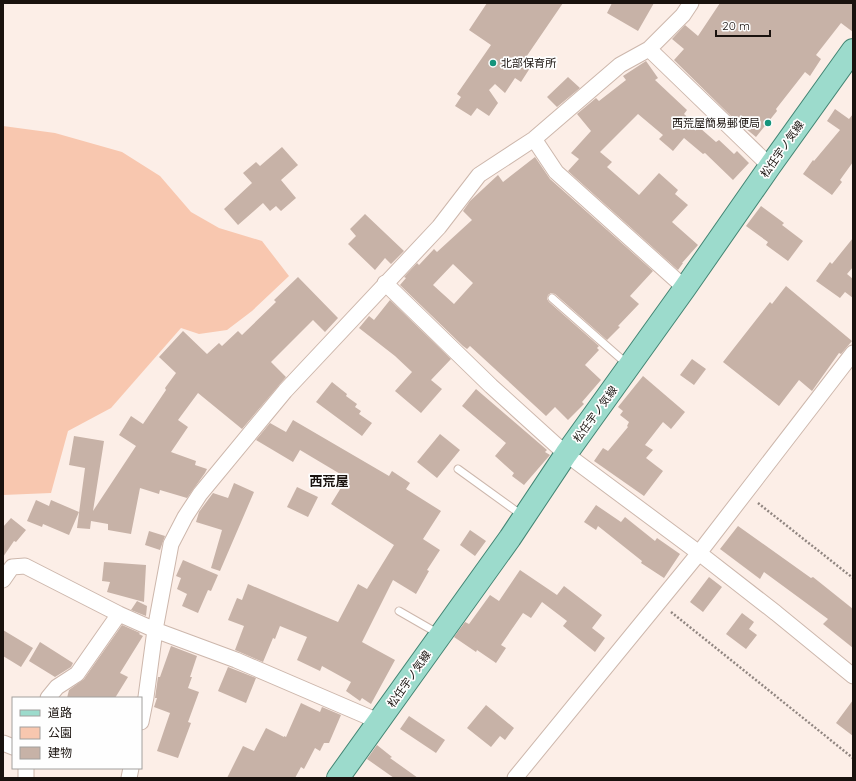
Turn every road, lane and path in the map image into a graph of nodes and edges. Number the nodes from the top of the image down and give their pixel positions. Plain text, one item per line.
1 (691, 3) edge
2 (648, 49) junction
3 (853, 50) edge
4 (534, 139) junction
5 (770, 166) junction
6 (385, 283) junction
7 (685, 288) junction
8 (552, 298) dead end
9 (853, 354) edge
10 (630, 366) junction
11 (566, 454) junction
12 (458, 469) dead end
13 (746, 493) junction
14 (524, 517) junction
15 (699, 553) junction
16 (853, 578) edge
17 (3, 580) edge
18 (658, 602) junction
19 (399, 611) dead end
20 (119, 614) junction
21 (155, 630) junction
22 (440, 634) junction
23 (853, 676) edge
24 (49, 697) edge
25 (142, 717) edge
26 (378, 721) junction
27 (853, 758) edge
28 (338, 778) edge
29 (515, 778) edge

1 - 2 street
2 - 4 street
2 - 5 street
3 - 5 main road, 松任宇ノ気線
4 - 6 street
4 - 7 street
5 - 7 main road, 松任宇ノ気線
6 - 11 street
6 - 21 street
7 - 10 main road, 松任宇ノ気線
8 - 10 lane
9 - 13 street
10 - 11 main road, 松任宇ノ気線
11 - 14 main road, 松任宇ノ気線
11 - 15 street
12 - 14 lane
13 - 15 street
13 - 16 path
14 - 22 main road, 松任宇ノ気線
15 - 18 street
15 - 23 street
17 - 20 street
18 - 27 path
18 - 29 street
19 - 22 lane
20 - 21 street
20 - 24 street
21 - 25 street
21 - 26 street
22 - 26 main road, 松任宇ノ気線
26 - 28 main road, 松任宇ノ気線

